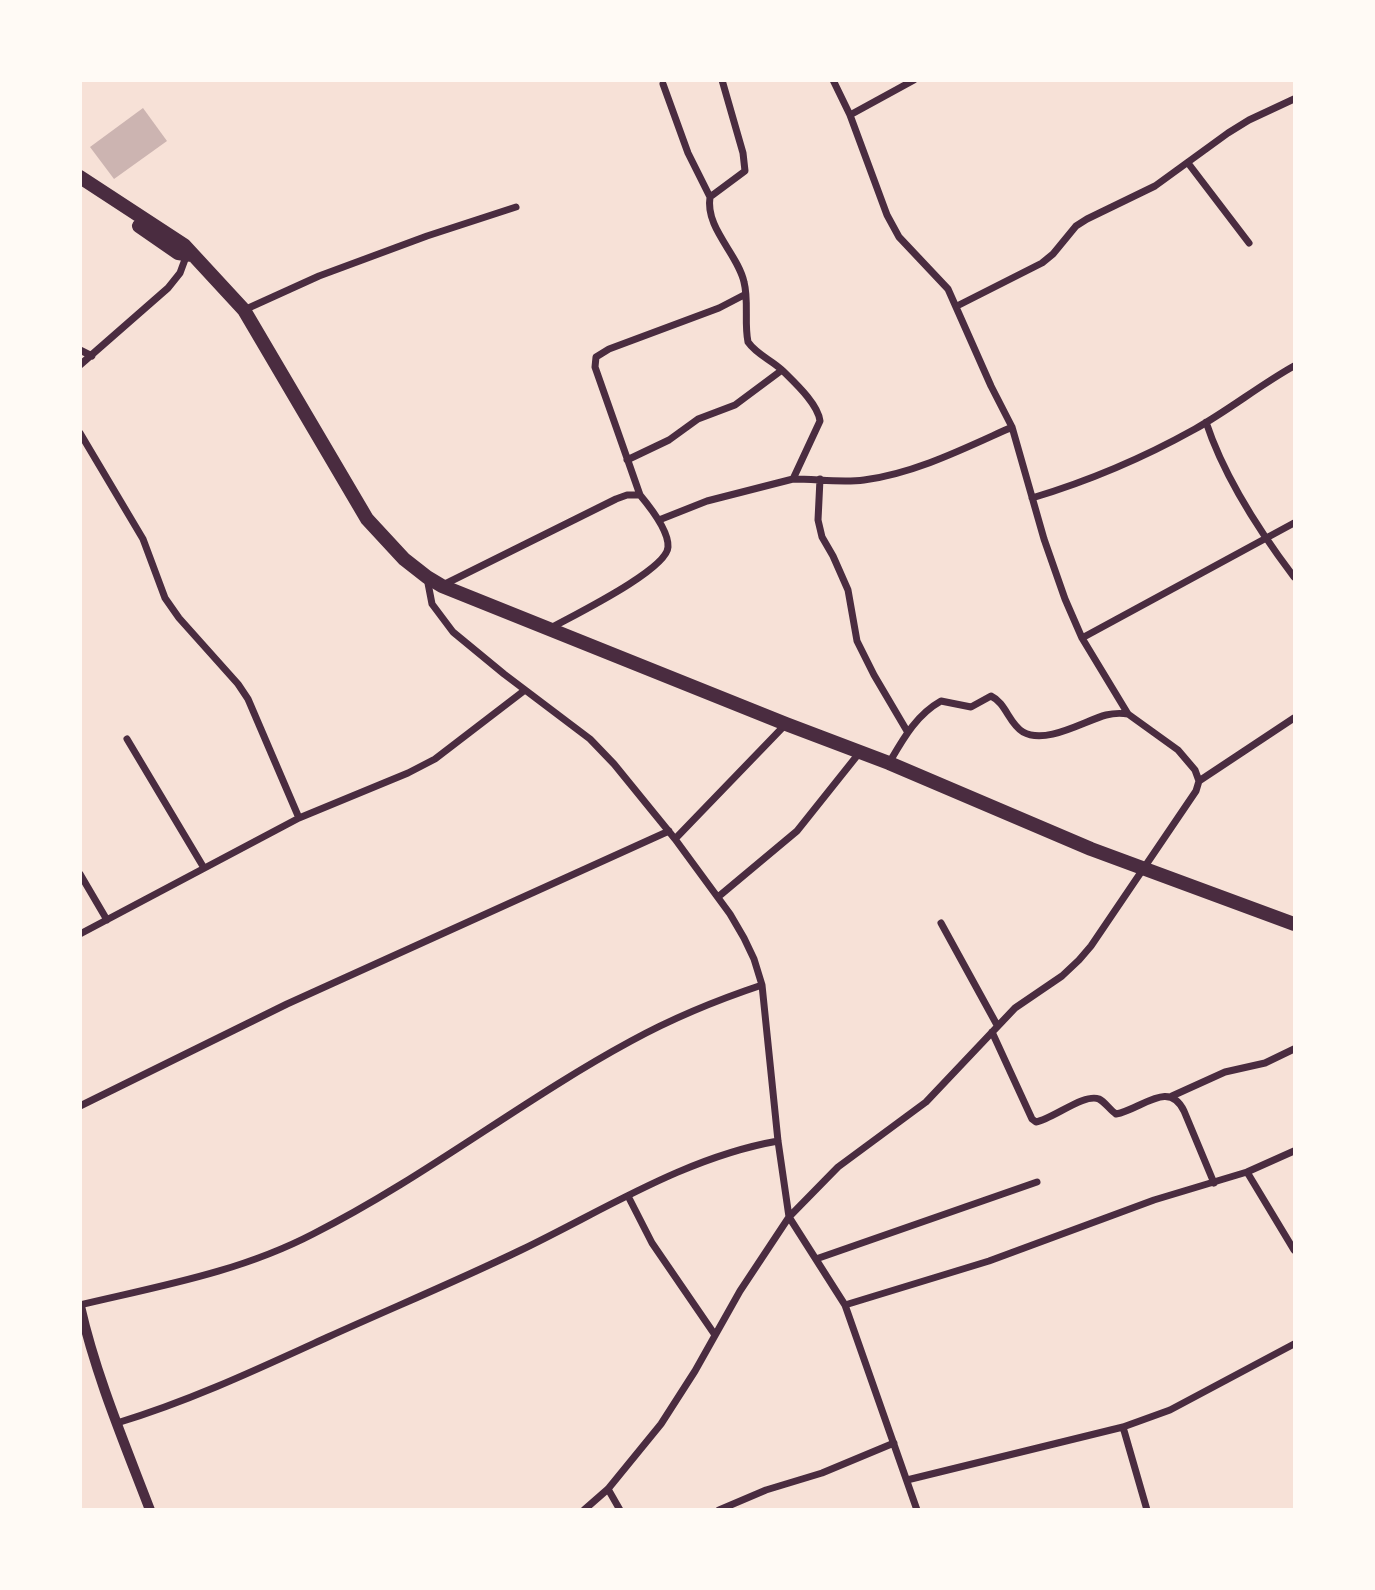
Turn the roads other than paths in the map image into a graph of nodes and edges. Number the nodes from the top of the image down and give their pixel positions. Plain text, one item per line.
1 (722, 80) edge
2 (833, 80) edge
3 (914, 80) edge
4 (663, 83) dead end
5 (1294, 99) edge
6 (850, 115) junction
7 (1188, 163) junction
8 (80, 177) edge
9 (80, 188) edge
10 (710, 197) junction
11 (516, 207) dead end
12 (1249, 243) dead end
13 (190, 255) junction
14 (744, 295) junction
15 (957, 306) junction
16 (244, 310) junction
17 (80, 350) edge
18 (92, 356) junction
19 (80, 365) edge
20 (1294, 366) edge
21 (782, 370) junction
22 (1206, 422) junction
23 (1012, 427) junction
24 (80, 433) edge
25 (627, 460) junction
26 (793, 479) junction
27 (820, 479) junction
28 (640, 495) junction
29 (1032, 498) junction
30 (659, 520) junction
31 (1294, 523) edge
32 (1265, 538) junction
33 (427, 577) junction
34 (1294, 577) edge
35 (442, 586) junction
36 (548, 629) junction
37 (1082, 638) junction
38 (525, 690) junction
39 (1128, 714) junction
40 (1294, 718) edge
41 (786, 724) junction
42 (907, 731) junction
43 (127, 739) dead end
44 (860, 752) junction
45 (889, 763) junction
46 (1199, 781) junction
47 (299, 818) junction
48 (669, 831) junction
49 (675, 839) junction
50 (1145, 868) junction
51 (204, 869) junction
52 (80, 874) edge
53 (718, 897) junction
54 (107, 920) junction
55 (941, 923) dead end
56 (1294, 925) edge
57 (80, 934) edge
58 (762, 985) junction
59 (994, 1028) junction
60 (1294, 1049) edge
61 (1172, 1096) junction
62 (80, 1106) edge
63 (778, 1141) junction
64 (1294, 1151) edge
65 (1247, 1172) junction
66 (1037, 1182) dead end
67 (1213, 1182) junction
68 (628, 1196) junction
69 (789, 1217) junction
70 (1294, 1250) edge
71 (816, 1259) junction
72 (845, 1305) junction
73 (80, 1306) edge
74 (715, 1335) junction
75 (1294, 1344) edge
76 (1294, 1356) edge
77 (117, 1423) junction
78 (1123, 1427) junction
79 (894, 1443) junction
80 (908, 1480) junction
81 (608, 1489) junction
82 (150, 1510) edge
83 (584, 1510) edge
84 (620, 1510) edge
85 (719, 1510) edge
86 (916, 1510) edge
87 (1147, 1510) edge

1 - 10 street
2 - 6 street
3 - 6 street
4 - 10 street
5 - 7 street
6 - 15 street
7 - 12 street
7 - 15 street
8 - 13 main road
9 - 13 main road
10 - 14 street
11 - 16 street
13 - 16 main road
13 - 18 street
14 - 21 street
14 - 25 street
15 - 23 street
16 - 33 main road
17 - 18 street
18 - 19 street
20 - 22 street
21 - 25 street
21 - 26 street
22 - 29 street
22 - 32 street
23 - 27 street
23 - 29 street
24 - 47 street
25 - 28 street
26 - 27 street
26 - 30 street
27 - 42 street
28 - 30 street
28 - 35 street
29 - 37 street
30 - 36 street
31 - 32 street
32 - 34 street
32 - 37 street
33 - 35 main road
33 - 38 street
35 - 36 main road
36 - 41 main road
37 - 39 street
38 - 47 street
38 - 48 street
39 - 42 street
39 - 46 street
40 - 46 street
41 - 44 main road
41 - 49 street
42 - 45 street
43 - 51 street
44 - 45 main road
44 - 53 street
45 - 50 main road
46 - 50 street
47 - 51 street
48 - 49 street
48 - 62 street
49 - 53 street
50 - 56 main road
50 - 59 street
51 - 54 street
52 - 54 street
53 - 58 street
54 - 57 street
55 - 59 street
58 - 63 street
58 - 73 street
59 - 61 street
59 - 69 street
60 - 61 street
61 - 67 street
63 - 68 street
63 - 69 street
64 - 65 street
65 - 67 street
65 - 70 street
66 - 71 street
67 - 72 street
68 - 74 street
68 - 77 street
69 - 71 street
69 - 74 street
71 - 72 street
72 - 79 street
73 - 77 street
74 - 81 street
75 - 76 street
75 - 78 street
77 - 82 street
78 - 80 street
78 - 87 street
79 - 80 street
79 - 85 street
80 - 86 street
81 - 83 street
81 - 84 street

